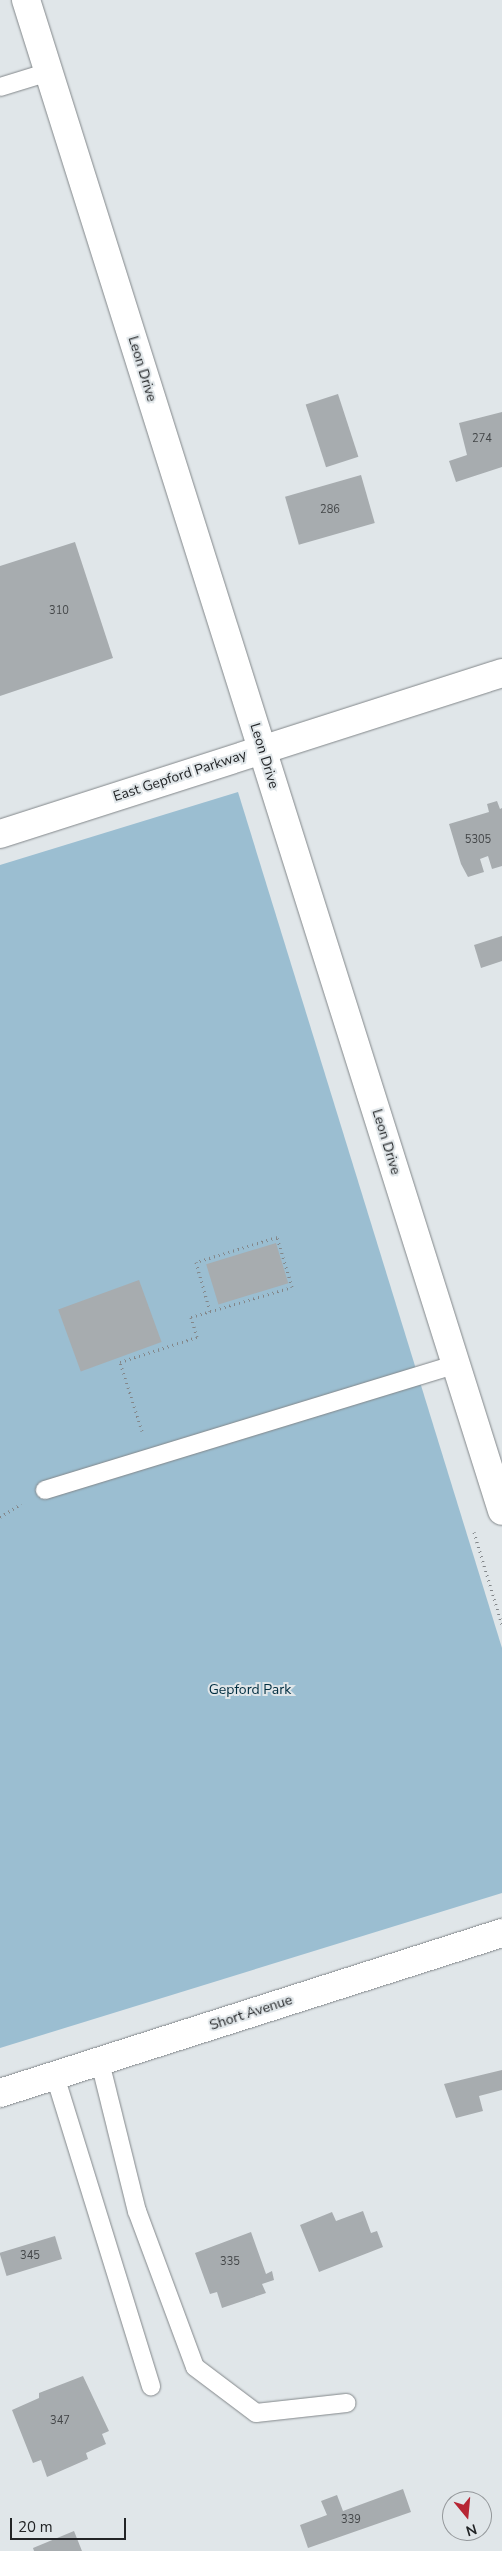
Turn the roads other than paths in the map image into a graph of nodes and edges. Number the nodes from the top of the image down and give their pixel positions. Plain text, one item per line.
1 (26, 0) edge
2 (49, 72) junction
3 (0, 87) edge
4 (502, 673) edge
5 (262, 750) junction
6 (0, 834) edge
7 (456, 1364) junction
8 (45, 1490) dead end
9 (502, 1511) edge
10 (502, 1933) edge
11 (100, 2062) junction
12 (55, 2076) junction
13 (0, 2094) edge
14 (151, 2386) dead end
15 (346, 2403) dead end

1 - 2 street, Leon Drive
2 - 3 lane
2 - 5 street, Leon Drive
4 - 5 street, East Gepford Parkway
5 - 6 street, East Gepford Parkway
5 - 7 street, Leon Drive
7 - 8 lane
7 - 9 street, Leon Drive
10 - 11 street, Short Avenue
11 - 12 street, Short Avenue
11 - 15 lane
12 - 13 street, Short Avenue
12 - 14 lane

